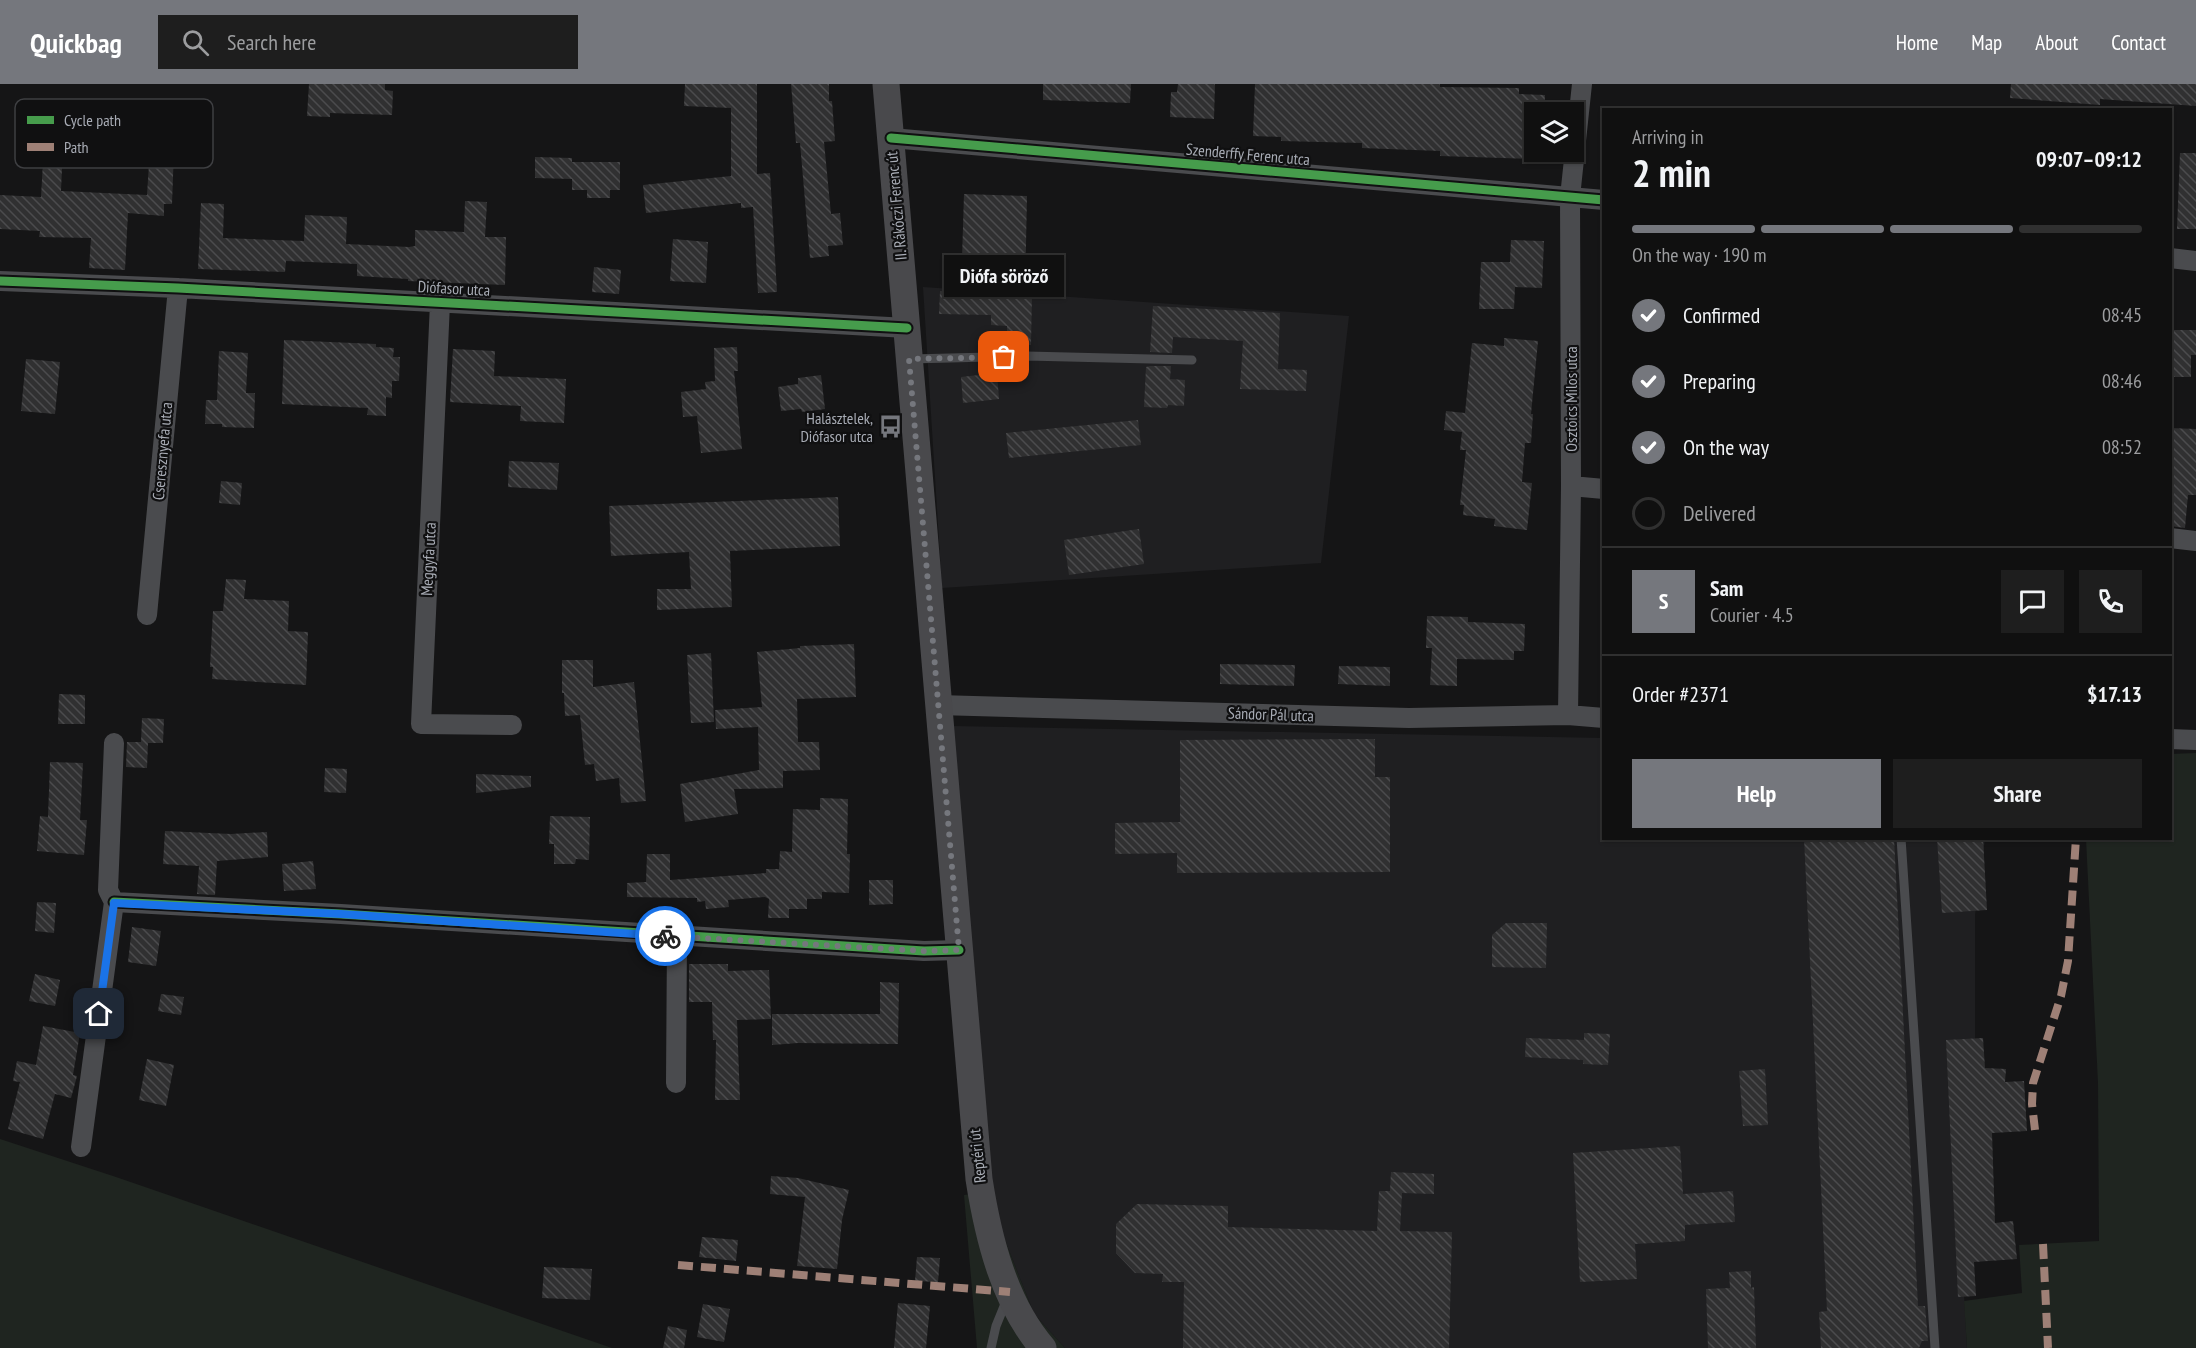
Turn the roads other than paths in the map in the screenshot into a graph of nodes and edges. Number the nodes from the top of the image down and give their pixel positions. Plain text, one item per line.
1 (886, 84) edge
2 (1582, 84) edge
3 (891, 138) junction
4 (1570, 197) junction
5 (1602, 200) edge
6 (2172, 258) edge
7 (2196, 261) edge
8 (0, 281) edge
9 (178, 288) junction
10 (440, 303) junction
11 (907, 328) junction
12 (909, 359) junction
13 (1192, 360) dead end
14 (1571, 486) junction
15 (1602, 489) edge
16 (2172, 538) edge
17 (2196, 541) edge
18 (147, 615) dead end
19 (938, 705) junction
20 (1568, 715) junction
21 (1602, 718) edge
22 (513, 725) dead end
23 (2172, 739) edge
24 (2196, 740) edge
25 (114, 743) dead end
26 (1901, 840) edge
27 (114, 903) junction
28 (677, 937) junction
29 (959, 950) junction
30 (676, 1083) dead end
31 (81, 1147) dead end
32 (1010, 1292) junction
33 (991, 1348) edge
34 (1043, 1348) edge
35 (1935, 1348) edge

1 - 3 main road, II. Rákóczi Ferenc út
2 - 4 street, Osztoics Milos utca
3 - 4 street, Szenderffy Ferenc utca
3 - 11 main road, II. Rákóczi Ferenc út
4 - 5 street, Szenderffy Ferenc utca
4 - 14 street, Osztoics Milos utca
6 - 7 street
8 - 9 street, Diófasor utca
9 - 10 street, Diófasor utca
9 - 18 street, Cseresznyefa utca
10 - 11 street, Diófasor utca
10 - 22 street, Meggyfa utca
11 - 12 main road, Reptéri út
12 - 13 lane
12 - 19 main road, Reptéri út
14 - 15 street
14 - 20 street, Osztoics Milos utca
16 - 17 street
19 - 20 street, Sándor Pál utca
19 - 29 main road, Reptéri út
20 - 21 street, Sándor Pál utca
23 - 24 street
25 - 27 street
26 - 35 lane
27 - 28 street
27 - 31 street
28 - 29 street
28 - 30 street
29 - 32 main road, Reptéri út
32 - 33 lane
32 - 34 main road, Reptéri út

